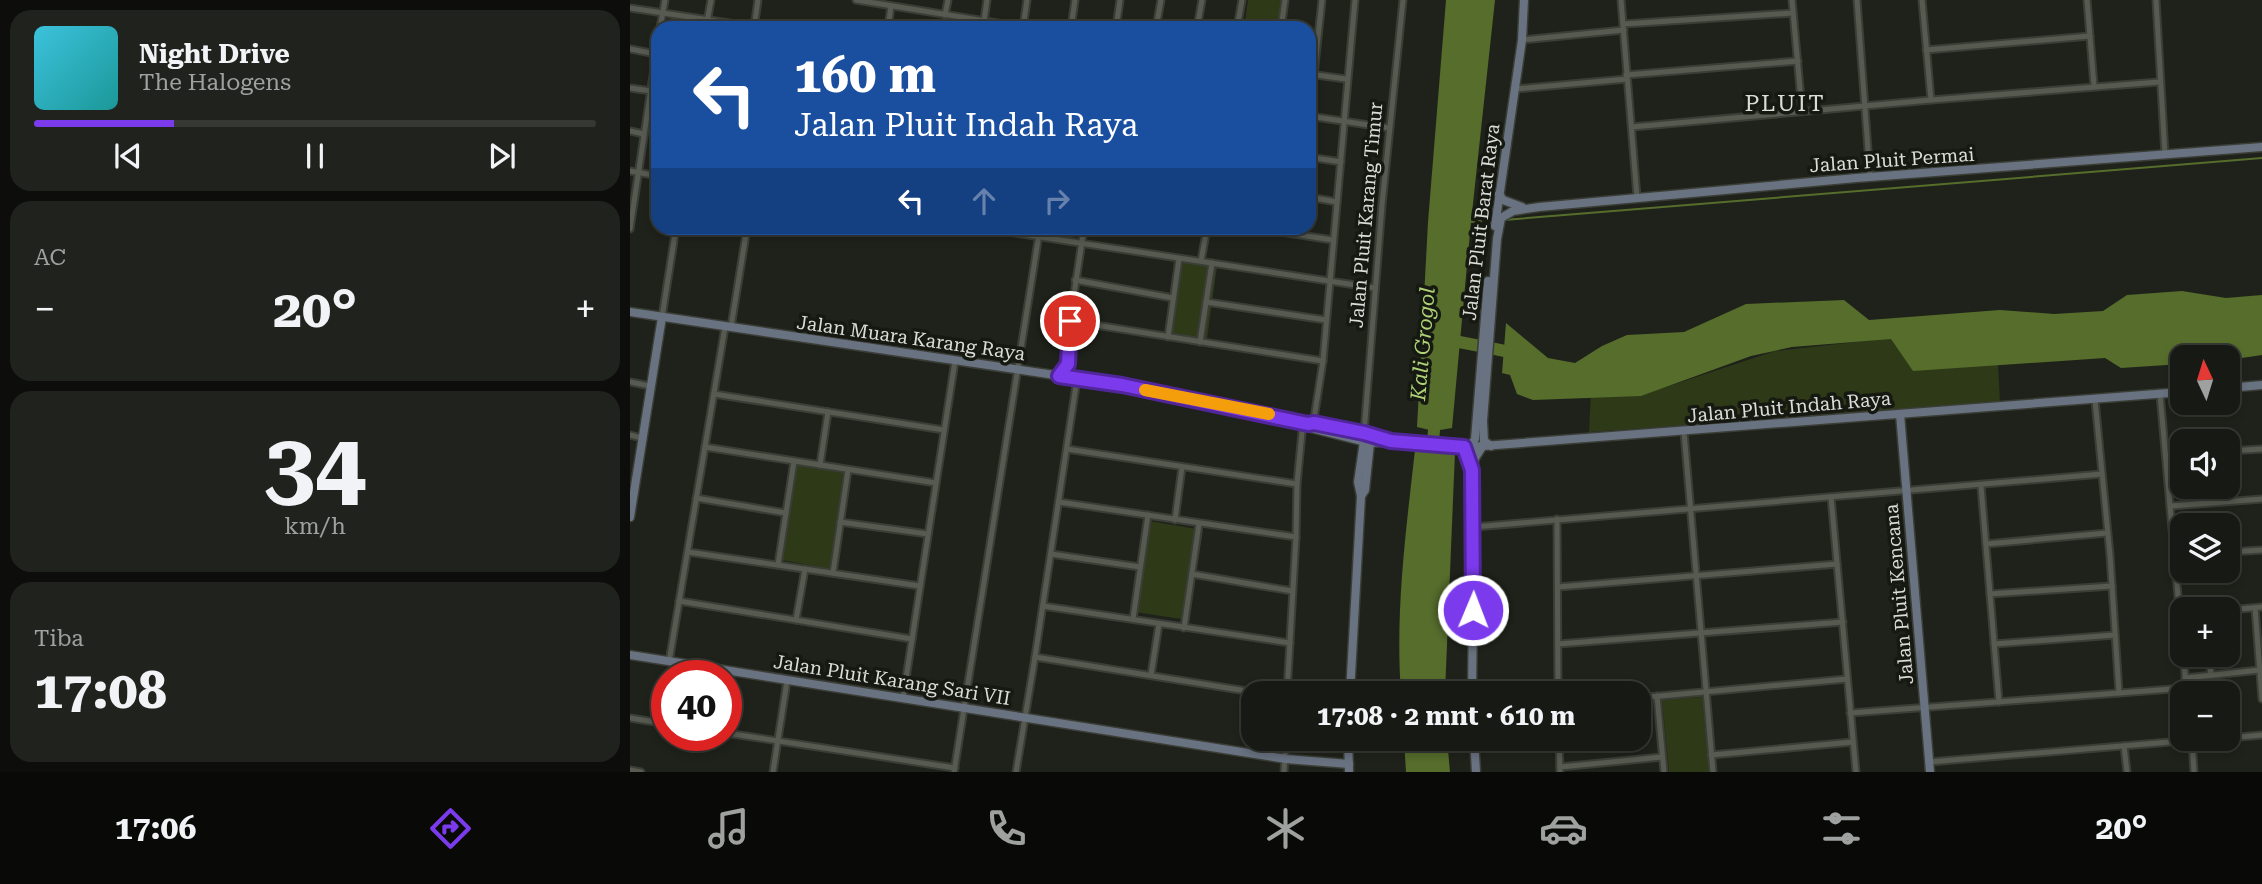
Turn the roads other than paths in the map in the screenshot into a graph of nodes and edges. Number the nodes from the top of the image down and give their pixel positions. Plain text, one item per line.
1 (664, 0) edge
2 (711, 0) edge
3 (758, 0) edge
4 (856, 0) edge
5 (907, 0) edge
6 (948, 0) edge
7 (987, 0) edge
8 (1027, 0) edge
9 (1075, 0) edge
10 (1120, 0) edge
11 (1161, 0) edge
12 (1202, 0) edge
13 (1242, 0) edge
14 (1285, 0) edge
15 (1322, 0) edge
16 (1355, 0) edge
17 (1403, 0) edge
18 (1524, 0) edge
19 (1622, 0) edge
20 (1791, 0) edge
21 (1857, 0) edge
22 (1922, 0) edge
23 (2087, 0) edge
24 (2156, 0) edge
25 (879, 2) edge
26 (891, 6) junction
27 (630, 8) edge
28 (906, 8) junction
29 (662, 13) junction
30 (1793, 13) junction
31 (945, 15) junction
32 (708, 19) junction
33 (661, 21) edge
34 (720, 21) edge
35 (755, 21) edge
36 (889, 21) edge
37 (984, 21) joint
38 (1024, 21) edge
39 (1072, 21) edge
40 (1117, 21) edge
41 (1157, 21) edge
42 (1198, 21) edge
43 (1238, 21) edge
44 (1282, 21) edge
45 (1624, 27) junction
46 (2090, 36) junction
47 (1316, 40) edge
48 (1522, 40) junction
49 (630, 49) edge
50 (1926, 50) junction
51 (651, 53) edge
52 (1798, 61) junction
53 (1316, 75) edge
54 (1626, 77) junction
55 (1346, 79) junction
56 (2159, 82) junction
57 (2094, 86) junction
58 (630, 88) edge
59 (1515, 89) junction
60 (651, 91) joint
61 (1931, 100) junction
62 (1865, 107) junction
63 (1802, 111) junction
64 (1316, 117) edge
65 (1344, 122) junction
66 (1632, 127) junction
67 (1389, 128) junction
68 (630, 131) edge
69 (644, 134) junction
70 (2262, 148) edge
71 (2165, 155) junction
72 (1316, 158) edge
73 (1341, 162) junction
74 (630, 172) edge
75 (639, 173) junction
76 (651, 175) edge
77 (1870, 177) junction
78 (1499, 194) junction
79 (1637, 197) junction
80 (1316, 198) edge
81 (1337, 202) junction
82 (1525, 208) junction
83 (631, 215) edge
84 (630, 229) edge
85 (675, 235) edge
86 (746, 235) edge
87 (1032, 235) edge
88 (1082, 235) edge
89 (1206, 235) edge
90 (1300, 235) edge
91 (1038, 236) junction
92 (1333, 240) junction
93 (1081, 242) junction
94 (1178, 259) junction
95 (1201, 261) junction
96 (1212, 263) junction
97 (1075, 280) junction
98 (1330, 282) junction
99 (1375, 288) junction
100 (1173, 298) junction
101 (1206, 302) junction
102 (630, 312) edge
103 (662, 317) junction
104 (1326, 320) junction
105 (1070, 321) junction
106 (728, 327) junction
107 (1168, 337) junction
108 (1200, 342) junction
109 (955, 361) junction
110 (1322, 362) junction
111 (1017, 370) junction
112 (1059, 376) junction
113 (1077, 379) junction
114 (630, 382) edge
115 (2262, 385) edge
116 (650, 386) junction
117 (1481, 386) junction
118 (2240, 387) edge
119 (2170, 393) edge
120 (714, 394) junction
121 (2161, 394) junction
122 (2095, 400) junction
123 (828, 412) junction
124 (1900, 414) junction
125 (1479, 417) junction
126 (1310, 424) junction
127 (944, 430) junction
128 (1684, 432) junction
129 (630, 435) edge
130 (642, 438) junction
131 (1366, 439) junction
132 (1395, 442) joint
133 (1486, 446) junction
134 (705, 447) junction
135 (1463, 447) junction
136 (1067, 449) junction
137 (2262, 449) edge
138 (2240, 450) edge
139 (2166, 456) junction
140 (2170, 456) edge
141 (794, 461) junction
142 (820, 465) junction
143 (1182, 467) junction
144 (848, 470) junction
145 (1472, 470) junction
146 (2102, 474) junction
147 (936, 483) junction
148 (1297, 484) junction
149 (1981, 486) junction
150 (632, 488) edge
151 (1906, 491) junction
152 (1831, 497) junction
153 (696, 498) junction
154 (2262, 499) edge
155 (1059, 502) junction
156 (2171, 506) junction
157 (1691, 509) junction
158 (786, 513) junction
159 (2172, 513) edge
160 (1148, 515) junction
161 (630, 517) edge
162 (1557, 519) junction
163 (1175, 520) junction
164 (840, 522) junction
165 (1199, 524) junction
166 (1474, 527) junction
167 (2108, 533) junction
168 (928, 534) junction
169 (1296, 537) junction
170 (1986, 544) junction
171 (2262, 550) edge
172 (2240, 551) edge
173 (688, 552) junction
174 (1051, 554) junction
175 (1837, 564) junction
176 (778, 565) junction
177 (1140, 567) junction
178 (805, 569) junction
179 (834, 573) junction
180 (1192, 574) junction
181 (1696, 574) junction
182 (920, 586) junction
183 (2112, 586) junction
184 (1558, 587) junction
185 (1292, 591) junction
186 (1990, 594) junction
187 (679, 601) junction
188 (1043, 606) junction
189 (2259, 608) edge
190 (2240, 609) edge
191 (1133, 619) junction
192 (796, 620) junction
193 (1843, 622) junction
194 (1158, 624) junction
195 (1185, 628) junction
196 (1701, 634) junction
197 (2115, 635) junction
198 (912, 639) junction
199 (1290, 643) junction
200 (1994, 644) junction
201 (1558, 645) junction
202 (630, 655) edge
203 (1035, 657) junction
204 (658, 660) edge
205 (669, 660) edge
206 (2184, 667) edge
207 (2210, 667) edge
208 (2259, 670) junction
209 (742, 674) edge
210 (2211, 675) junction
211 (1151, 676) junction
212 (2185, 678) junction
213 (1847, 679) junction
214 (787, 681) junction
215 (1288, 681) edge
216 (1351, 681) edge
217 (1472, 681) edge
218 (1558, 681) edge
219 (2185, 681) edge
220 (1241, 690) edge
221 (2170, 691) edge
222 (1706, 692) junction
223 (2119, 693) junction
224 (1657, 696) junction
225 (1651, 697) edge
226 (903, 698) junction
227 (2262, 699) edge
228 (1999, 702) junction
229 (1924, 707) junction
230 (965, 708) junction
231 (1850, 713) junction
232 (1024, 716) junction
233 (630, 718) edge
234 (651, 721) edge
235 (2262, 735) edge
236 (742, 736) edge
237 (2240, 737) edge
238 (777, 741) junction
239 (1853, 742) junction
240 (2170, 742) edge
241 (2124, 746) junction
242 (1286, 751) edge
243 (1475, 751) edge
244 (1559, 751) edge
245 (2193, 751) edge
246 (1711, 755) junction
247 (1662, 757) junction
248 (1286, 758) junction
249 (1929, 767) edge
250 (1349, 768) edge
251 (1560, 769) edge
252 (630, 770) edge
253 (955, 770) edge
254 (641, 772) edge
255 (773, 772) edge
256 (1016, 772) edge
257 (1284, 772) edge
258 (1476, 772) edge
259 (1664, 772) edge
260 (1713, 772) edge
261 (1856, 772) edge
262 (2127, 772) edge
263 (2194, 772) edge

1 - 29 street
2 - 32 street
3 - 35 street
4 - 25 street
5 - 28 street
6 - 31 street
7 - 37 street
8 - 38 street
9 - 39 street
10 - 40 street
11 - 41 street
12 - 42 street
13 - 43 street
14 - 44 street
15 - 47 street
16 - 55 street
17 - 67 street, Jalan Pluit Karang Timur
18 - 48 street, Jalan Pluit Barat Raya
19 - 45 street
20 - 30 street
21 - 62 street
22 - 50 street
23 - 46 street
24 - 56 street
25 - 26 street
26 - 28 street
26 - 36 street
27 - 29 street
28 - 31 street
29 - 32 street
29 - 33 street
30 - 45 street
30 - 52 street
31 - 37 street
32 - 34 street
45 - 48 street
45 - 54 street
46 - 50 street
46 - 57 street
48 - 59 street, Jalan Pluit Barat Raya
49 - 51 street
50 - 61 street
52 - 54 street
52 - 63 street
53 - 55 street
54 - 59 street
54 - 66 street
55 - 65 street
56 - 57 street
56 - 71 street
57 - 61 street
58 - 60 street
59 - 78 street, Jalan Pluit Barat Raya
60 - 69 street
61 - 62 street
62 - 63 street
62 - 77 street
63 - 66 street
64 - 65 street
65 - 67 street
65 - 73 street
66 - 79 street
67 - 99 street, Jalan Pluit Karang Timur
68 - 69 street
69 - 75 street
70 - 71 street, Jalan Pluit Permai
71 - 77 street, Jalan Pluit Permai
72 - 73 street
73 - 81 street
74 - 75 street
75 - 76 street
75 - 83 street
77 - 79 street, Jalan Pluit Permai
78 - 82 street
78 - 117 street, Jalan Pluit Barat Raya
79 - 82 street, Jalan Pluit Permai
80 - 81 street
81 - 92 street
82 - 117 street, Jalan Pluit Barat Raya
83 - 84 street
85 - 103 street
86 - 106 street
87 - 91 street
88 - 93 street
89 - 95 street
90 - 92 street
91 - 93 street
91 - 111 street
92 - 98 street
93 - 94 street
93 - 97 street
94 - 95 street
94 - 100 street
95 - 96 street
96 - 98 street
96 - 101 street
97 - 100 street
97 - 105 street
98 - 99 street
98 - 104 street
99 - 131 street, Jalan Pluit Karang Timur
100 - 107 street
101 - 104 street
101 - 108 street
102 - 103 street, Jalan Muara Karang Raya
103 - 106 street, Jalan Muara Karang Raya
103 - 116 street
104 - 110 street
105 - 107 street
105 - 112 street
106 - 109 street, Jalan Muara Karang Raya
106 - 120 street
107 - 108 street
108 - 110 street
109 - 111 street, Jalan Muara Karang Raya
109 - 127 street
110 - 126 street
111 - 112 street, Jalan Muara Karang Raya
111 - 230 street
112 - 113 street, Jalan Muara Karang Raya
113 - 126 street, Jalan Muara Karang Raya
113 - 136 street
114 - 116 street
115 - 118 street
116 - 130 street
117 - 125 street, Jalan Pluit Barat Raya
119 - 121 street, Jalan Pluit Indah Raya
120 - 123 street
120 - 134 street
121 - 122 street, Jalan Pluit Indah Raya
121 - 139 street
122 - 124 street, Jalan Pluit Indah Raya
122 - 146 street
123 - 127 street
123 - 142 street
124 - 128 street, Jalan Pluit Indah Raya
124 - 151 street, Jalan Pluit Kencana
125 - 133 street, Jalan Pluit Barat Raya
125 - 135 street, Jalan Pluit Barat Raya
126 - 131 street, Jalan Muara Karang Raya
126 - 148 street
127 - 147 street
128 - 133 street, Jalan Pluit Indah Raya
128 - 157 street
129 - 130 street
130 - 150 street
131 - 132 street, Jalan Muara Karang Raya
131 - 216 street
132 - 135 street, Jalan Pluit Indah Raya
133 - 135 street, Jalan Pluit Indah Raya
133 - 145 street
134 - 141 street
134 - 153 street
135 - 145 street
136 - 143 street
136 - 155 street
137 - 138 street
139 - 140 street
139 - 156 street
141 - 142 street
141 - 158 street
142 - 144 street
143 - 148 street
143 - 163 street
144 - 147 street
144 - 164 street
145 - 166 street
146 - 149 street
146 - 167 street
147 - 168 street
148 - 169 street
149 - 151 street
149 - 170 street
150 - 161 street
151 - 152 street
151 - 229 street, Jalan Pluit Kencana
152 - 157 street
152 - 175 street
153 - 158 street
153 - 173 street
154 - 156 street
155 - 160 street
155 - 174 street
156 - 159 street
157 - 162 street
157 - 181 street
158 - 176 street
160 - 163 street
160 - 177 street
162 - 166 street
162 - 184 street
163 - 165 street
164 - 168 street
164 - 179 street
165 - 169 street
165 - 180 street
166 - 217 street
167 - 170 street
167 - 183 street
168 - 182 street
169 - 185 street
170 - 186 street
171 - 172 street
173 - 176 street
173 - 187 street
174 - 177 street
174 - 188 street
175 - 181 street
175 - 193 street
176 - 178 street
177 - 191 street
178 - 179 street
178 - 192 street
179 - 182 street
180 - 185 street
180 - 195 street
181 - 184 street
181 - 196 street
182 - 198 street
183 - 186 street
183 - 197 street
184 - 201 street
185 - 199 street
186 - 200 street
187 - 192 street
187 - 205 street
188 - 191 street
188 - 203 street
189 - 190 street
189 - 208 street
191 - 194 street
192 - 198 street
193 - 196 street
193 - 213 street
194 - 195 street
194 - 211 street
195 - 199 street
196 - 201 street
196 - 222 street
197 - 200 street
197 - 223 street
198 - 226 street
199 - 215 street
200 - 228 street
201 - 218 street
202 - 204 street, Jalan Pluit Karang Sari VII
203 - 211 street
203 - 232 street
206 - 212 street
207 - 210 street
208 - 210 street
208 - 227 street
209 - 214 street, Jalan Pluit Karang Sari VII
210 - 212 street
211 - 220 street
212 - 219 street
213 - 222 street
213 - 231 street
214 - 226 street, Jalan Pluit Karang Sari VII
214 - 238 street
221 - 223 street
222 - 224 street
222 - 246 street
223 - 228 street
224 - 225 street
224 - 247 street
226 - 230 street, Jalan Pluit Karang Sari VII
228 - 229 street
229 - 231 street
229 - 249 street, Jalan Pluit Kencana
230 - 232 street, Jalan Pluit Karang Sari VII
230 - 253 street
231 - 239 street
232 - 248 street, Jalan Pluit Karang Sari VII
232 - 256 street
233 - 234 street
235 - 237 street
236 - 238 street
238 - 253 street
238 - 255 street
239 - 246 street
239 - 261 street
240 - 241 street
241 - 249 street
241 - 262 street
242 - 248 street
243 - 258 street
244 - 251 street
245 - 263 street
246 - 260 street
247 - 251 street
247 - 259 street
248 - 250 street, Jalan Pluit Karang Sari VII
248 - 257 street
252 - 254 street

